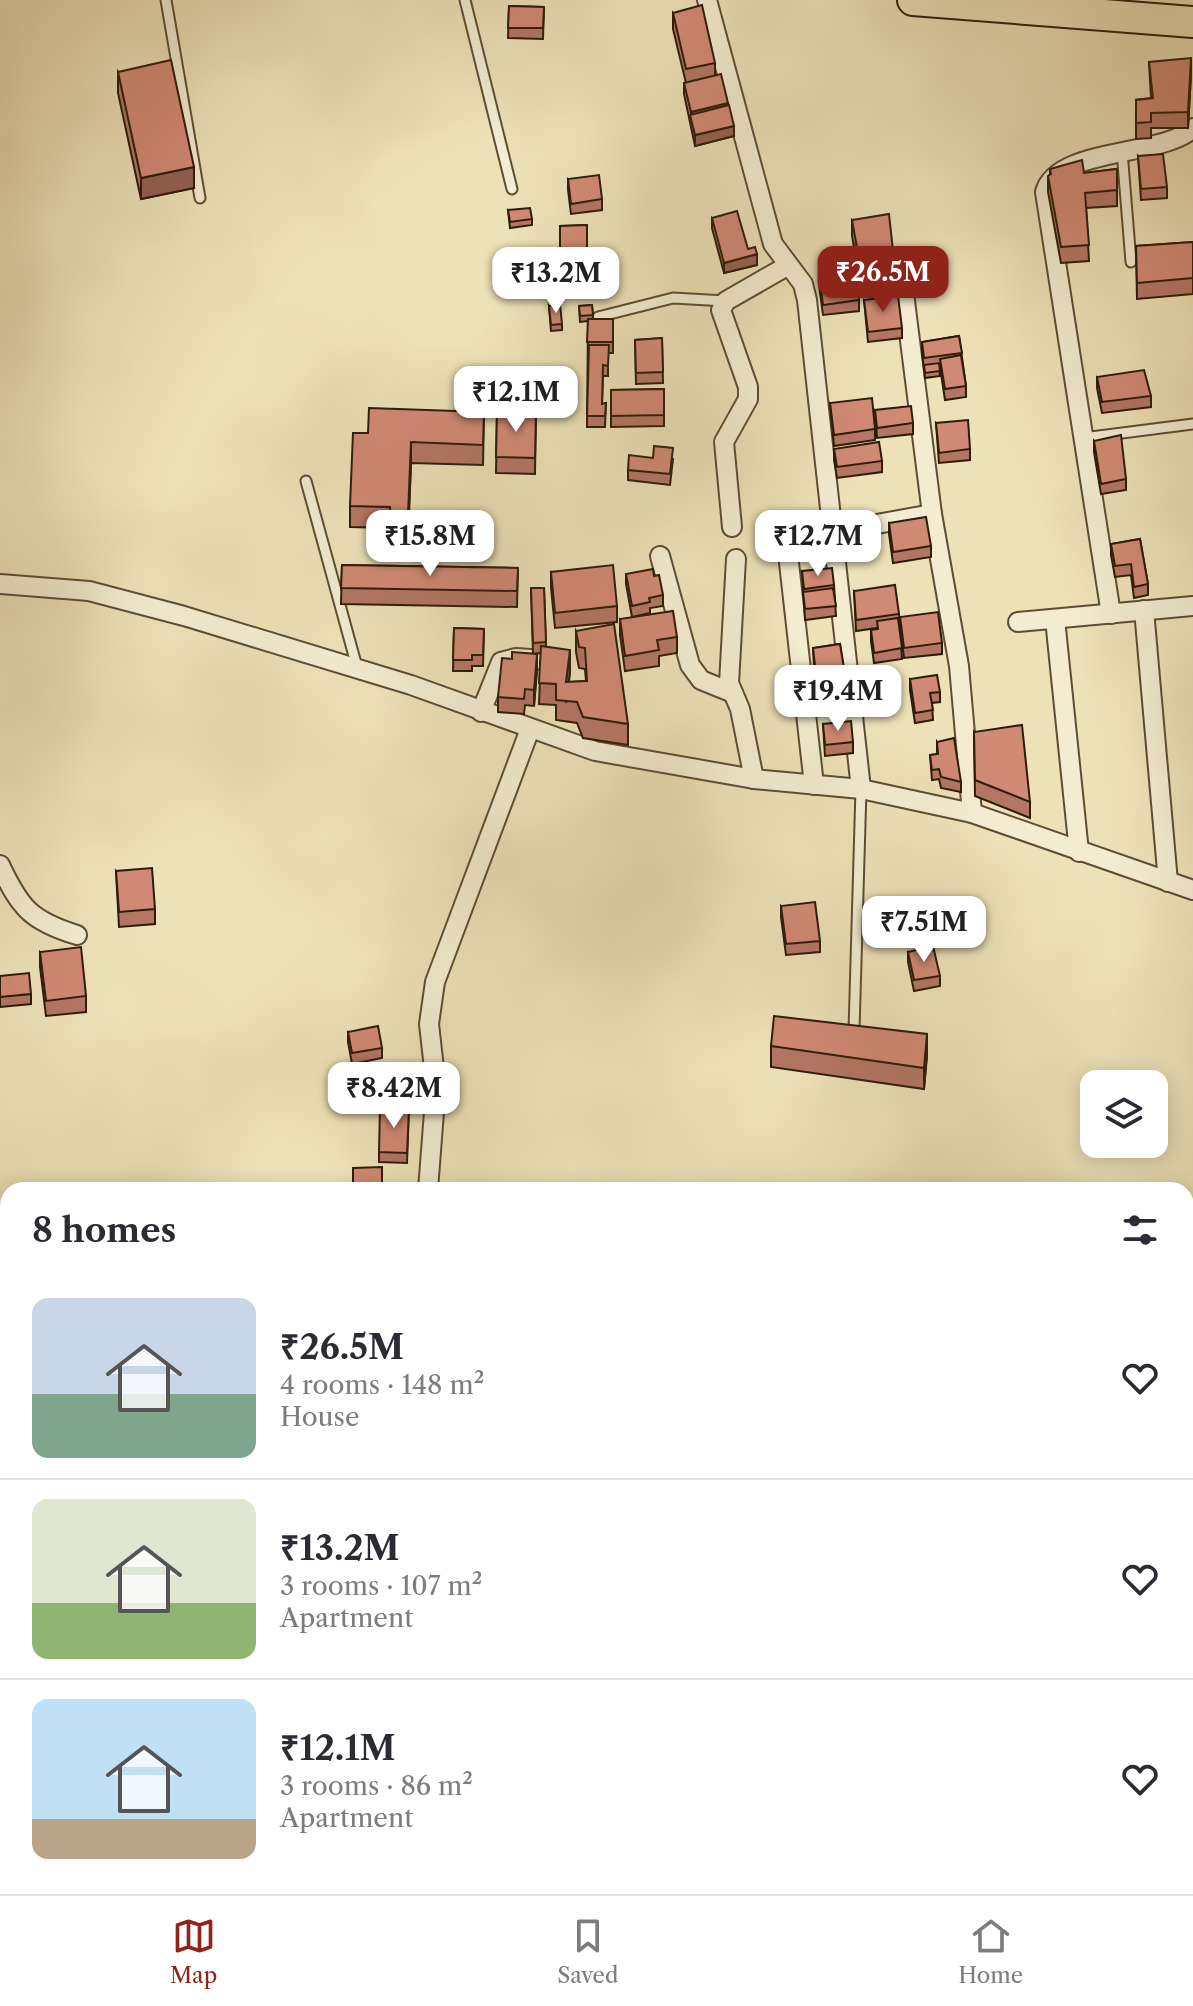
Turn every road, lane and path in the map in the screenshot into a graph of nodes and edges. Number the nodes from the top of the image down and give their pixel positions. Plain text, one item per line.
1 (166, 0) edge
2 (465, 0) edge
3 (707, 0) edge
4 (913, 0) edge
5 (1193, 22) edge
6 (1193, 130) edge
7 (1122, 151) junction
8 (512, 189) dead end
9 (200, 198) dead end
10 (900, 262) dead end
11 (1131, 262) dead end
12 (787, 266) junction
13 (726, 301) junction
14 (598, 317) edge
15 (1193, 424) edge
16 (1083, 438) junction
17 (306, 481) dead end
18 (932, 514) junction
19 (732, 527) dead end
20 (833, 532) junction
21 (660, 556) dead end
22 (736, 559) dead end
23 (0, 584) edge
24 (1193, 606) edge
25 (1144, 610) junction
26 (1111, 614) junction
27 (1055, 619) junction
28 (1018, 622) dead end
29 (560, 661) edge
30 (357, 668) junction
31 (733, 693) junction
32 (481, 712) junction
33 (530, 729) junction
34 (754, 779) junction
35 (814, 785) junction
36 (861, 789) junction
37 (972, 813) junction
38 (1079, 852) junction
39 (0, 865) edge
40 (1168, 882) junction
41 (1193, 890) edge
42 (77, 935) dead end
43 (854, 1030) edge
44 (429, 1182) edge

1 - 9 lane
2 - 8 lane
3 - 12 street
4 - 5 main road
6 - 7 street
7 - 11 lane
7 - 16 street
10 - 18 street
12 - 13 street
12 - 20 street
13 - 14 lane
13 - 19 street
15 - 16 lane
16 - 26 street
17 - 30 lane
18 - 20 street
18 - 37 street
20 - 35 street
20 - 36 street
21 - 31 street
22 - 31 street
23 - 30 street
24 - 25 street
25 - 26 street
25 - 40 street
26 - 27 street
27 - 28 street
27 - 38 street
29 - 32 street
30 - 32 street
31 - 34 street
32 - 33 street
33 - 34 street
33 - 44 street
34 - 35 street
35 - 36 street
36 - 37 street
36 - 43 lane
37 - 38 street
38 - 40 street
39 - 42 street
40 - 41 street

